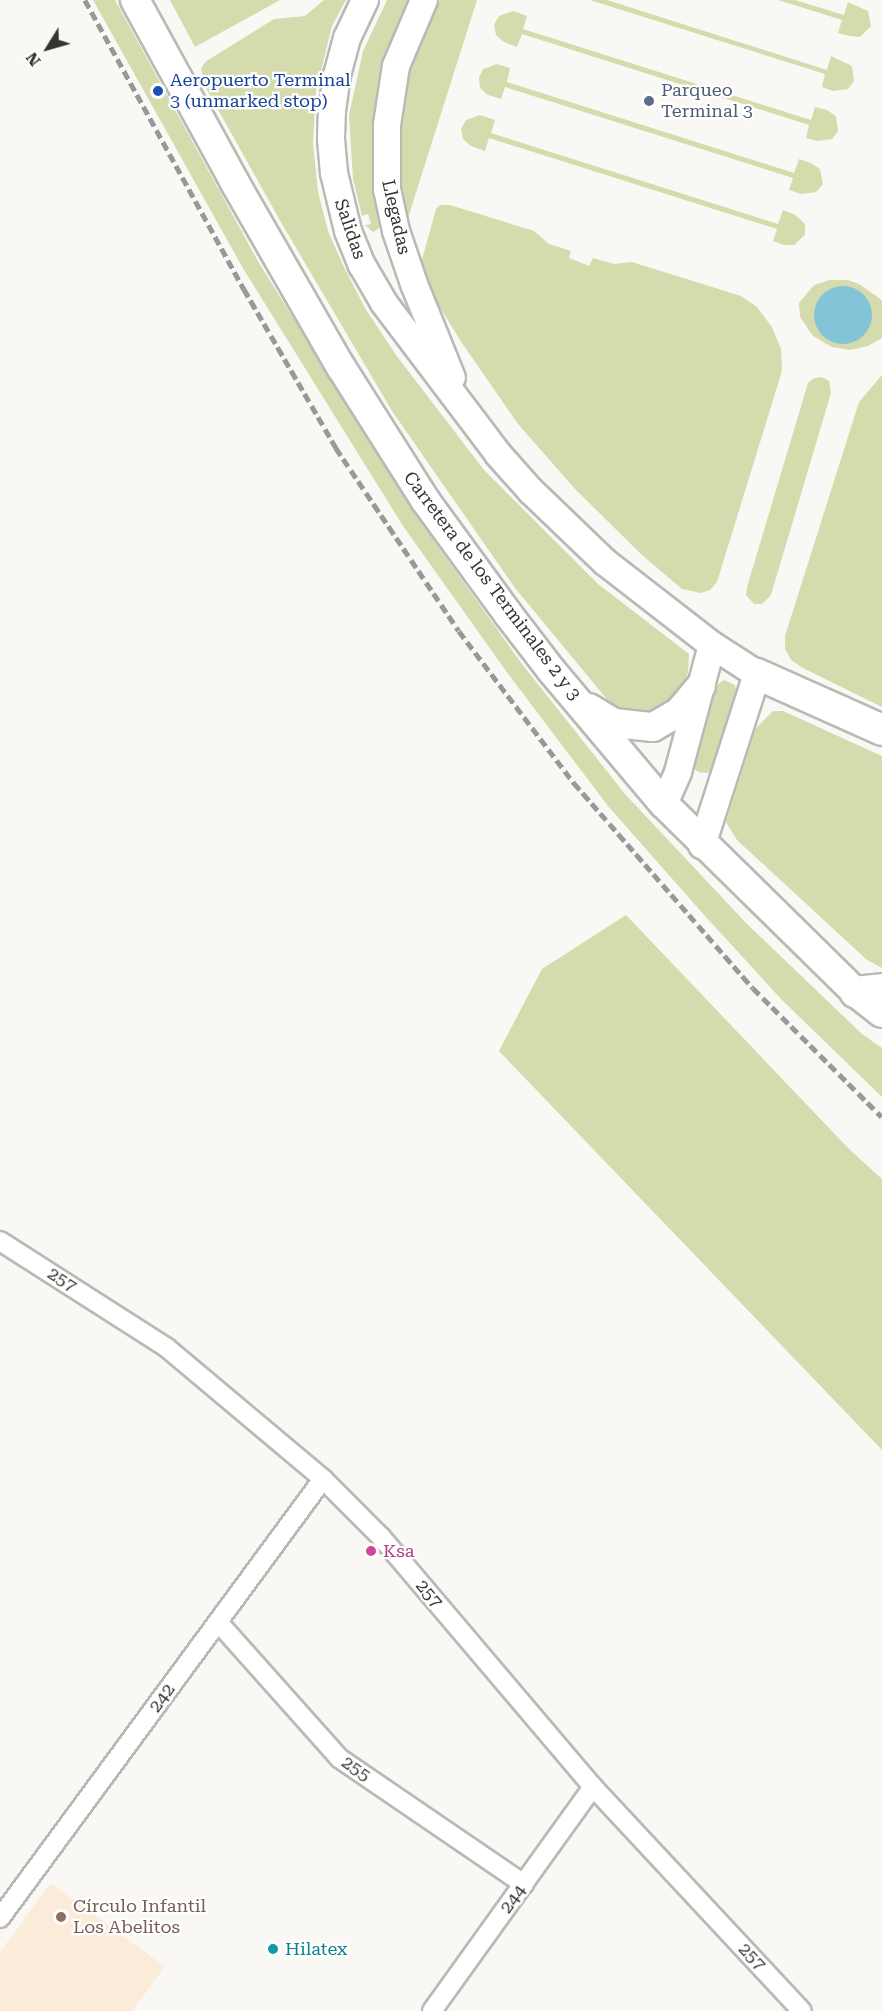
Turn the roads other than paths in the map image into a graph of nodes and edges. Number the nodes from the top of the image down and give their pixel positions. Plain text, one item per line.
1 (135, 0) edge
2 (365, 0) edge
3 (424, 0) edge
4 (476, 427) junction
5 (712, 645) junction
6 (757, 674) junction
7 (701, 686) junction
8 (575, 699) junction
9 (882, 730) edge
10 (664, 804) junction
11 (702, 845) junction
12 (868, 990) edge
13 (882, 1013) edge
14 (0, 1241) edge
15 (323, 1479) junction
16 (218, 1622) junction
17 (593, 1787) junction
18 (524, 1884) junction
19 (0, 1918) edge
20 (432, 2011) edge
21 (802, 2011) edge

1 - 8 main road, Carretera de los Terminales 2 y 3
2 - 4 main road, Salidas
3 - 4 main road, Llegadas
4 - 5 main road
5 - 6 main road
5 - 7 main road
6 - 9 highway
6 - 11 main road
7 - 8 main road
7 - 10 main road
8 - 10 main road, Carretera de los Terminales 2 y 3
10 - 11 main road, Carretera de los Terminales 2 y 3
11 - 12 main road, Carretera de los Terminales 2 y 3
12 - 13 main road, Carretera de los Terminales 2 y 3
14 - 15 street, 257
15 - 16 street, 242
15 - 17 street, 257
16 - 18 street, 255
16 - 19 street, 242
17 - 18 street, 244
17 - 21 street, 257
18 - 20 street, 244

